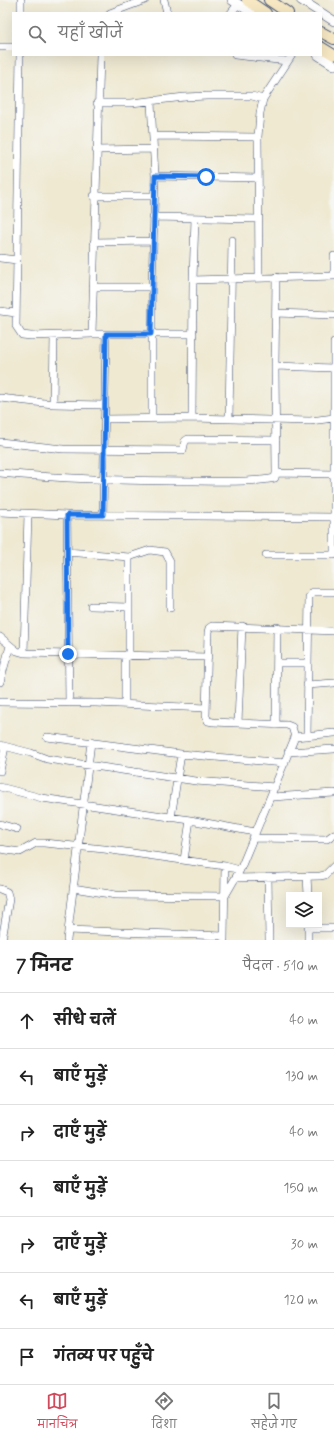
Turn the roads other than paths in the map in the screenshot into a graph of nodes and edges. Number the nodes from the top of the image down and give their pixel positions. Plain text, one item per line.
1 (21, 0) edge
2 (145, 0) edge
3 (164, 0) edge
4 (269, 0) edge
5 (301, 0) edge
6 (239, 1) edge
7 (21, 12) edge
8 (113, 12) edge
9 (167, 12) edge
10 (232, 12) edge
11 (251, 12) edge
12 (264, 12) edge
13 (287, 12) edge
14 (320, 12) edge
15 (322, 13) edge
16 (334, 21) edge
17 (322, 33) edge
18 (334, 39) edge
19 (0, 47) edge
20 (12, 47) edge
21 (322, 48) edge
22 (334, 55) edge
23 (20, 56) edge
24 (100, 56) edge
25 (253, 56) edge
26 (320, 56) edge
27 (290, 58) edge
28 (334, 65) edge
29 (263, 99) junction
30 (97, 102) junction
31 (152, 102) junction
32 (154, 136) junction
33 (258, 137) junction
34 (154, 149) junction
35 (96, 150) junction
36 (155, 176) junction
37 (258, 178) junction
38 (94, 196) junction
39 (153, 196) junction
40 (153, 217) junction
41 (195, 218) junction
42 (258, 219) junction
43 (232, 240) dead end
44 (152, 241) junction
45 (94, 242) junction
46 (334, 257) edge
47 (0, 258) edge
48 (17, 260) junction
49 (334, 271) edge
50 (334, 276) edge
51 (259, 278) junction
52 (276, 278) junction
53 (193, 280) junction
54 (231, 280) junction
55 (93, 287) junction
56 (152, 287) junction
57 (0, 311) edge
58 (16, 313) junction
59 (276, 313) junction
60 (334, 315) edge
61 (92, 334) junction
62 (106, 334) junction
63 (151, 334) junction
64 (193, 334) junction
65 (54, 336) junction
66 (334, 343) edge
67 (333, 365) edge
68 (275, 366) junction
69 (0, 398) edge
70 (53, 404) junction
71 (104, 405) junction
72 (152, 418) junction
73 (192, 418) junction
74 (334, 418) edge
75 (104, 419) junction
76 (229, 419) junction
77 (276, 420) junction
78 (276, 440) junction
79 (0, 442) edge
80 (104, 451) junction
81 (0, 473) edge
82 (276, 473) junction
83 (333, 474) junction
84 (104, 479) junction
85 (0, 512) edge
86 (28, 514) junction
87 (67, 515) junction
88 (103, 515) junction
89 (333, 517) edge
90 (334, 527) edge
91 (67, 552) junction
92 (334, 554) edge
93 (266, 555) dead end
94 (130, 557) junction
95 (334, 592) edge
96 (91, 606) dead end
97 (128, 607) junction
98 (170, 608) dead end
99 (242, 626) junction
100 (277, 628) junction
101 (308, 629) junction
102 (334, 631) edge
103 (0, 637) edge
104 (10, 646) junction
105 (24, 653) junction
106 (68, 654) junction
107 (127, 656) junction
108 (208, 657) junction
109 (277, 663) junction
110 (308, 663) junction
111 (0, 682) edge
112 (334, 683) edge
113 (307, 685) junction
114 (0, 702) edge
115 (69, 703) junction
116 (125, 704) junction
117 (206, 708) junction
118 (238, 723) junction
119 (276, 725) junction
120 (334, 733) edge
121 (307, 736) junction
122 (48, 737) dead end
123 (295, 737) junction
124 (90, 742) junction
125 (3, 746) edge
126 (334, 749) edge
127 (288, 752) junction
128 (182, 754) junction
129 (284, 763) junction
130 (88, 764) junction
131 (0, 771) edge
132 (178, 779) junction
133 (0, 787) edge
134 (276, 787) junction
135 (334, 792) edge
136 (272, 796) junction
137 (83, 805) junction
138 (172, 818) junction
139 (190, 820) junction
140 (0, 824) edge
141 (17, 828) dead end
142 (334, 834) edge
143 (254, 835) junction
144 (78, 848) junction
145 (0, 849) edge
146 (184, 860) junction
147 (225, 866) junction
148 (334, 866) edge
149 (240, 870) junction
150 (307, 876) junction
151 (268, 877) junction
152 (236, 878) junction
153 (73, 888) junction
154 (0, 889) edge
155 (308, 892) edge
156 (225, 896) junction
157 (308, 928) edge
158 (322, 928) edge
159 (334, 928) edge
160 (68, 930) junction
161 (2, 936) edge
162 (224, 938) edge
163 (67, 940) edge
164 (269, 940) edge
165 (308, 940) edge

1 - 7 street
2 - 8 street
3 - 9 street
4 - 13 main road
5 - 14 street
6 - 10 street
6 - 11 street
6 - 12 main road
15 - 16 street
17 - 18 main road
19 - 20 street
21 - 22 main road
23 - 48 street
24 - 30 street
25 - 27 street
26 - 28 street
27 - 29 street
29 - 31 street
29 - 33 street
30 - 31 street
30 - 35 street
31 - 32 street
32 - 33 street
32 - 34 street
33 - 37 street
34 - 35 street
34 - 36 street
35 - 38 street
36 - 37 street
36 - 39 street
37 - 42 street
38 - 39 street
38 - 45 street
39 - 40 street
40 - 41 street
40 - 44 street
41 - 42 street
41 - 53 street
42 - 51 street
43 - 54 street
44 - 45 street
44 - 56 street
45 - 55 street
46 - 49 street
47 - 48 street
48 - 58 street
50 - 52 street
51 - 52 street
51 - 54 street
52 - 59 street
53 - 54 street
53 - 64 street
54 - 76 street
55 - 56 street
55 - 61 street
56 - 63 street
57 - 58 street
58 - 65 street
59 - 60 street
59 - 68 street
61 - 62 street
61 - 65 street
62 - 63 street
62 - 71 street
63 - 64 street
63 - 72 street
64 - 73 street
65 - 70 street
66 - 67 street
67 - 68 street
67 - 74 street
68 - 77 street
69 - 70 street
70 - 71 street
71 - 75 street
72 - 73 street
72 - 75 street
73 - 76 street
74 - 77 street
74 - 83 street
75 - 80 street
76 - 77 street
77 - 78 street
78 - 80 street
78 - 82 street
79 - 80 street
80 - 84 street
81 - 84 street
82 - 83 street
82 - 84 street
83 - 89 street
84 - 88 street
85 - 86 street
86 - 87 street
86 - 105 street
87 - 88 street
87 - 91 street
88 - 89 street
89 - 90 street
90 - 92 street
91 - 94 street
91 - 106 street
92 - 93 street
94 - 97 street
94 - 98 street
95 - 101 street
96 - 97 street
97 - 107 street
99 - 100 street
99 - 108 street
99 - 118 street
100 - 101 street
100 - 109 street
101 - 102 street
101 - 110 street
103 - 104 street
104 - 105 street
104 - 111 street
105 - 106 street
106 - 107 street
106 - 115 street
107 - 108 street
107 - 116 street
108 - 117 street
109 - 110 street
109 - 119 street
110 - 113 street
112 - 113 street
113 - 121 street
114 - 115 street
115 - 116 street
116 - 117 street
117 - 118 street
118 - 119 street
119 - 123 street
120 - 121 street
121 - 123 street
122 - 124 street
123 - 127 street
124 - 128 street
124 - 130 street
125 - 130 street
125 - 131 street
126 - 127 street
127 - 129 street
128 - 129 street
128 - 132 street
129 - 134 street
130 - 132 street
130 - 137 street
132 - 134 street
132 - 138 street
133 - 137 street
134 - 136 street
135 - 136 street
136 - 143 street
137 - 138 street
137 - 144 street
138 - 139 street
139 - 143 street
139 - 146 street
140 - 141 street
142 - 143 street
143 - 149 street
144 - 145 street
144 - 146 street
144 - 153 street
146 - 147 street
147 - 149 street
147 - 156 street
148 - 150 street
149 - 152 street
150 - 151 street
150 - 155 street
151 - 152 street
151 - 164 street
152 - 156 street
153 - 156 street
153 - 160 street
154 - 161 street
156 - 162 street
157 - 165 street
158 - 159 street
160 - 162 street
160 - 163 street

